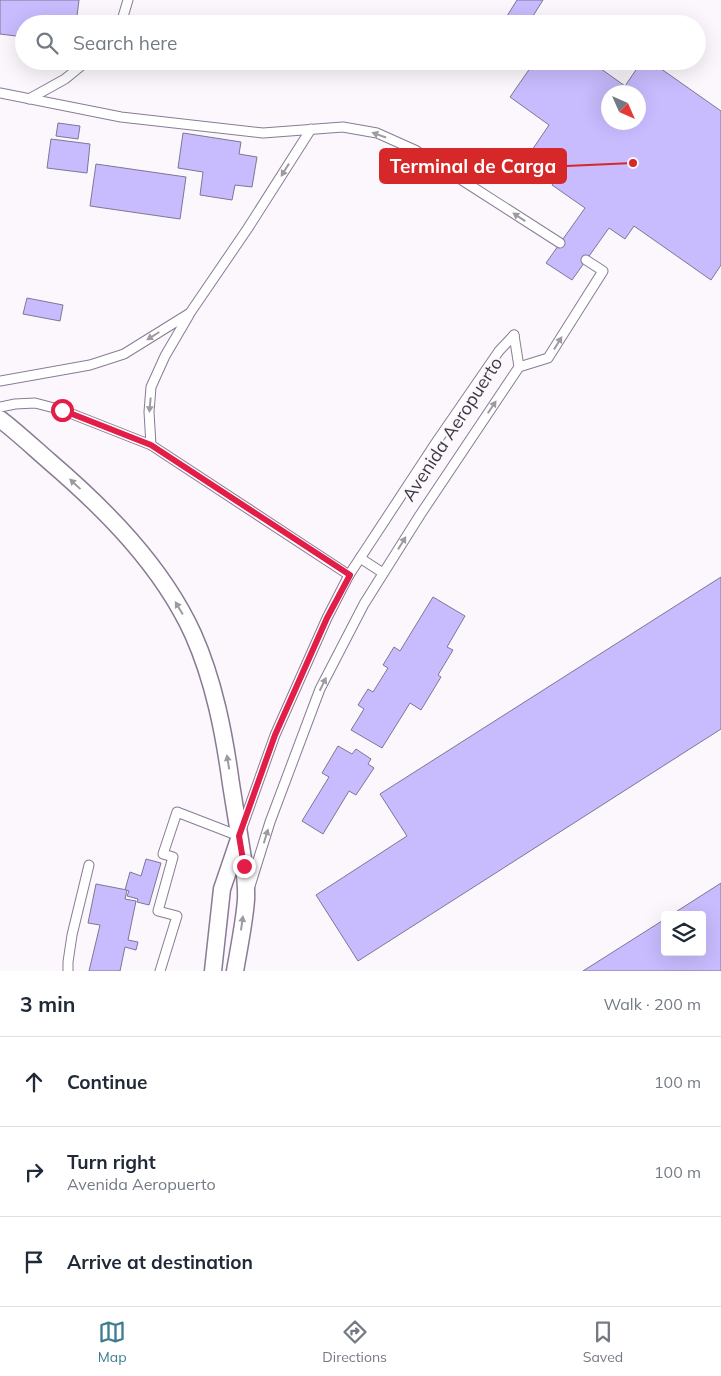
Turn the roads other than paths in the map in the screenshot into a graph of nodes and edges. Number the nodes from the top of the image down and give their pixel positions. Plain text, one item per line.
1 (128, 0) edge
2 (124, 15) edge
3 (76, 70) edge
4 (0, 93) edge
5 (29, 99) junction
6 (311, 129) junction
7 (560, 243) dead end
8 (586, 260) dead end
9 (190, 313) junction
10 (519, 367) junction
11 (0, 381) edge
12 (0, 407) edge
13 (0, 419) edge
14 (151, 445) junction
15 (360, 558) junction
16 (383, 573) junction
17 (350, 575) junction
18 (239, 836) junction
19 (89, 865) dead end
20 (246, 899) junction
21 (68, 971) edge
22 (160, 971) edge
23 (213, 971) edge
24 (235, 971) edge

1 - 2 lane
3 - 5 lane
4 - 5 lane
5 - 6 lane
7 -> 6 lane
6 -> 9 lane
10 -> 8 lane
9 -> 11 lane
9 -> 14 lane
10 - 15 lane, Avenida Aeropuerto
16 -> 10 lane, Avenida Aeropuerto
12 - 14 lane
18 -> 13 street, Avenida Aeropuerto
14 - 17 lane
15 - 16 lane
15 - 17 lane, Avenida Aeropuerto
20 -> 16 lane, Avenida Aeropuerto
17 - 18 lane, Avenida Aeropuerto
18 - 20 street, Avenida Aeropuerto
18 - 22 lane
18 - 23 street, Avenida Aeropuerto
19 - 21 lane
24 -> 20 street, Avenida Aeropuerto

